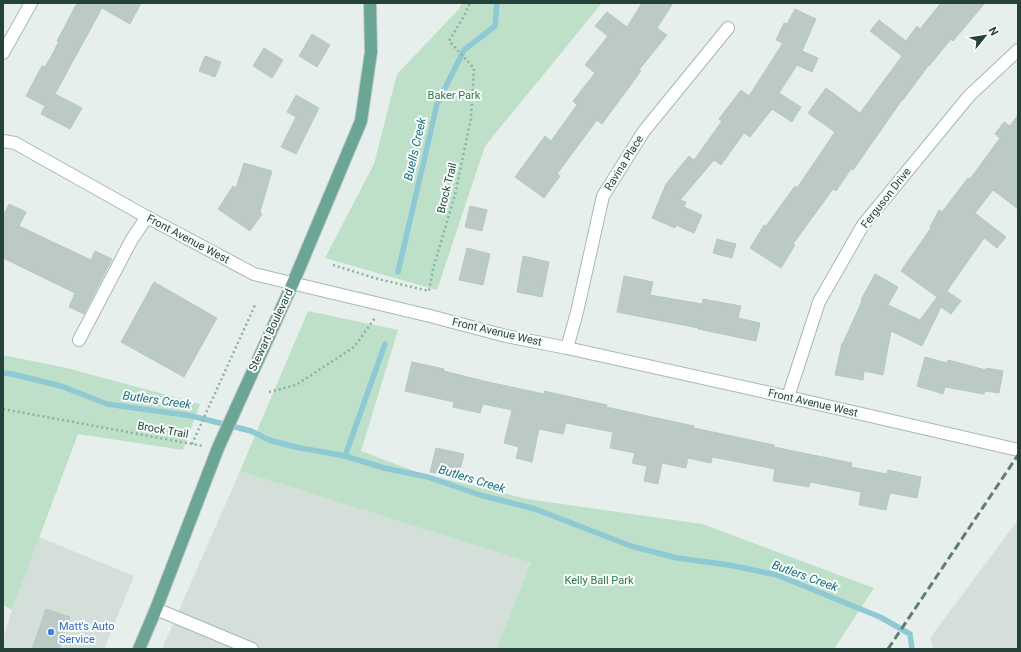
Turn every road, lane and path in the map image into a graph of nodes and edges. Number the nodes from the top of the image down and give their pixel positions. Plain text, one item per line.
1 (31, 3) edge
2 (370, 3) edge
3 (470, 3) edge
4 (728, 28) dead end
5 (1018, 50) edge
6 (3, 53) edge
7 (3, 141) edge
8 (147, 218) junction
9 (333, 265) dead end
10 (293, 283) junction
11 (256, 304) dead end
12 (384, 306) junction
13 (79, 340) dead end
14 (567, 348) junction
15 (269, 392) dead end
16 (788, 397) junction
17 (3, 409) edge
18 (1018, 450) edge
19 (156, 609) junction
20 (139, 649) edge
21 (252, 649) edge

1 - 6 street
2 - 10 main road, Stewart Boulevard
3 - 9 path, Brock Trail
4 - 14 street, Ravina Place
5 - 16 street, Ferguson Drive
7 - 8 street, Front Avenue West
8 - 10 street, Front Avenue West
8 - 13 street
10 - 12 street, Front Avenue West
10 - 19 main road, Stewart Boulevard
11 - 17 path, Brock Trail
12 - 14 street, Front Avenue West
12 - 15 path
14 - 16 street, Front Avenue West
16 - 18 street, Front Avenue West
19 - 20 main road, Stewart Boulevard
19 - 21 street

